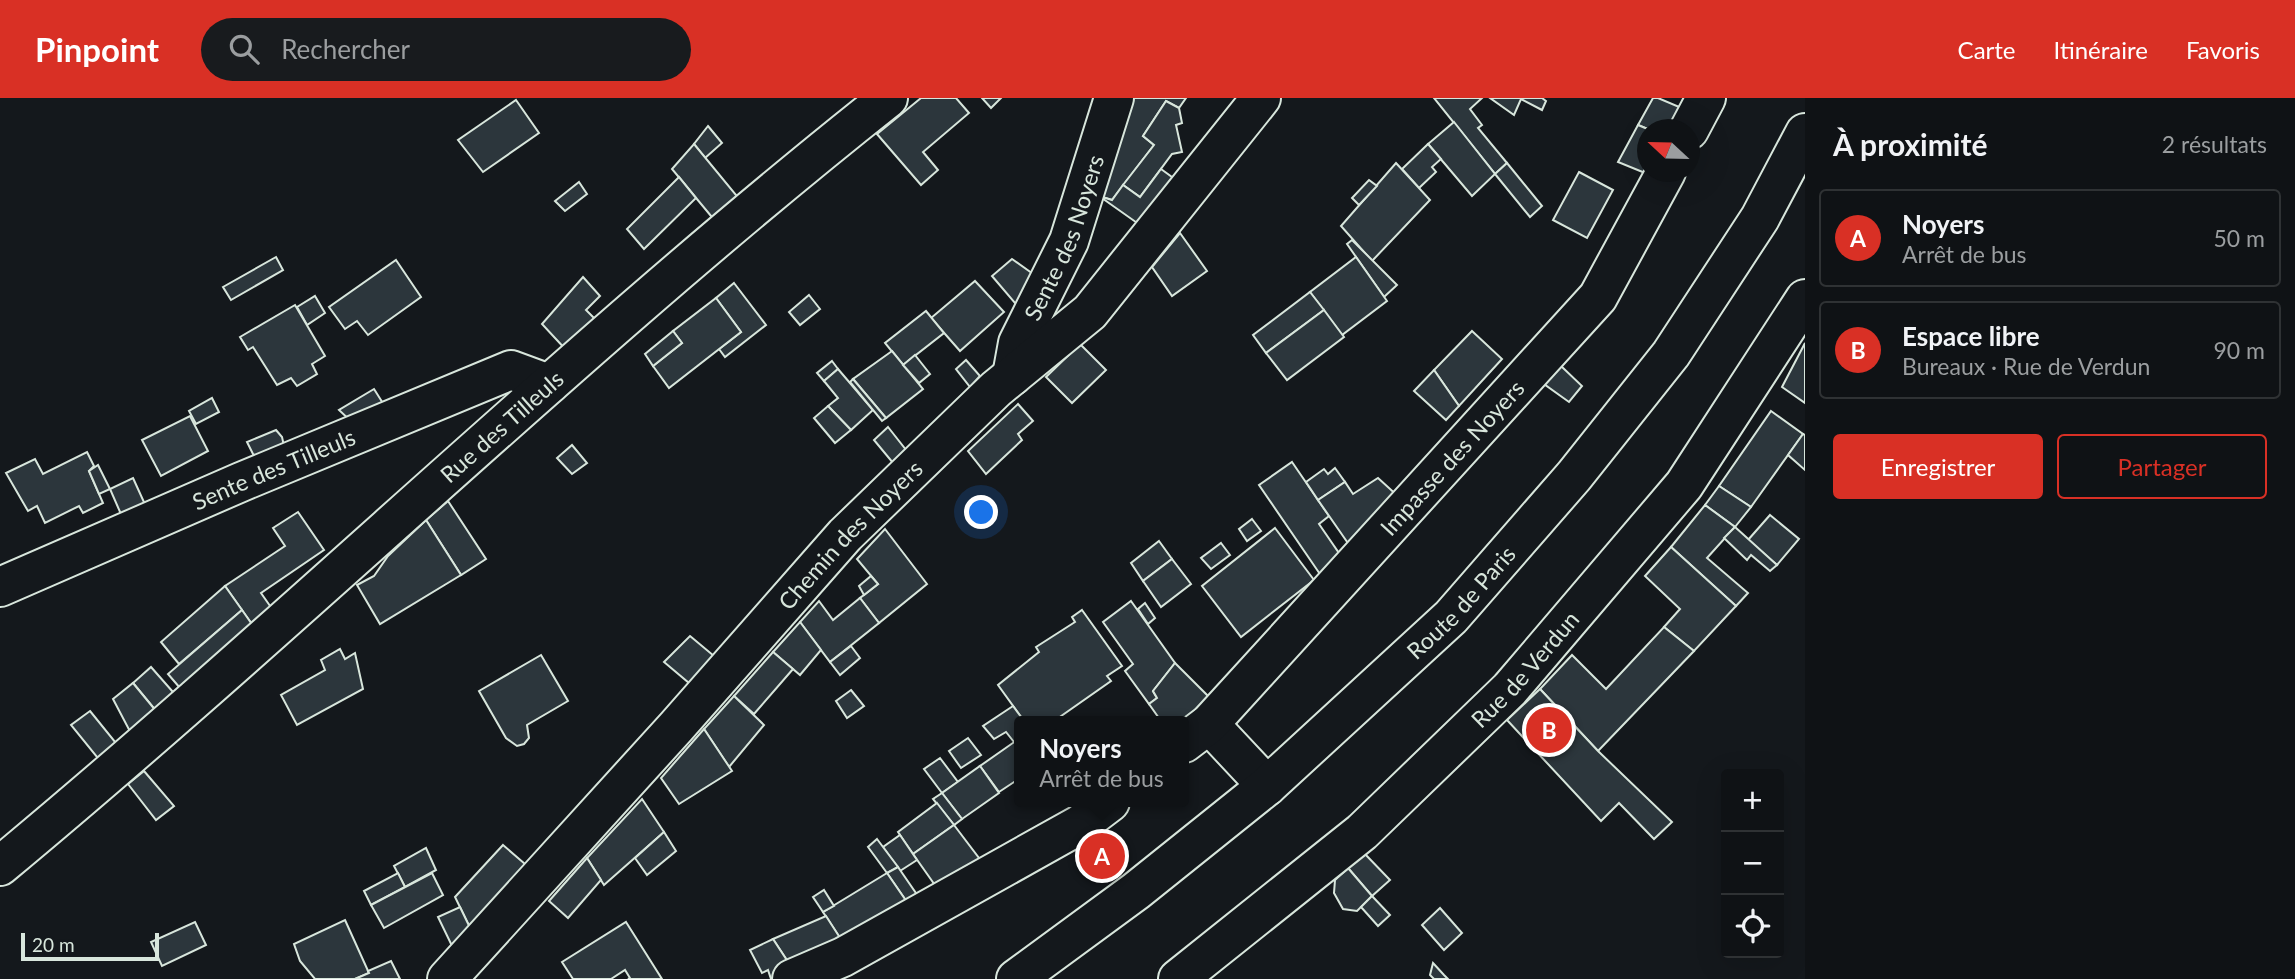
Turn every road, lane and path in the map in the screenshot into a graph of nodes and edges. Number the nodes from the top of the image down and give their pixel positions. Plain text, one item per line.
1 (888, 98) edge
2 (1114, 98) edge
3 (1261, 98) edge
4 (1706, 98) edge
5 (1695, 119) edge
6 (1805, 133) edge
7 (1661, 182) edge
8 (1805, 299) edge
9 (1012, 376) junction
10 (549, 384) junction
11 (0, 587) edge
12 (1197, 733) edge
13 (1267, 786) junction
14 (1103, 807) edge
15 (0, 866) edge
16 (447, 979) edge
17 (792, 979) edge
18 (1016, 979) edge
19 (1178, 979) edge

1 - 10 street, Rue des Tilleuls
2 - 9 street, Sente des Noyers
3 - 9 street, Chemin des Noyers
4 - 5 street
6 - 13 street, Route de Paris
7 - 12 street, Impasse des Noyers
8 - 19 street, Rue de Verdun
9 - 16 street, Chemin des Noyers
10 - 11 street, Sente des Tilleuls
10 - 15 street, Rue des Tilleuls
12 - 13 street
13 - 18 street, Route de Paris
14 - 17 street

